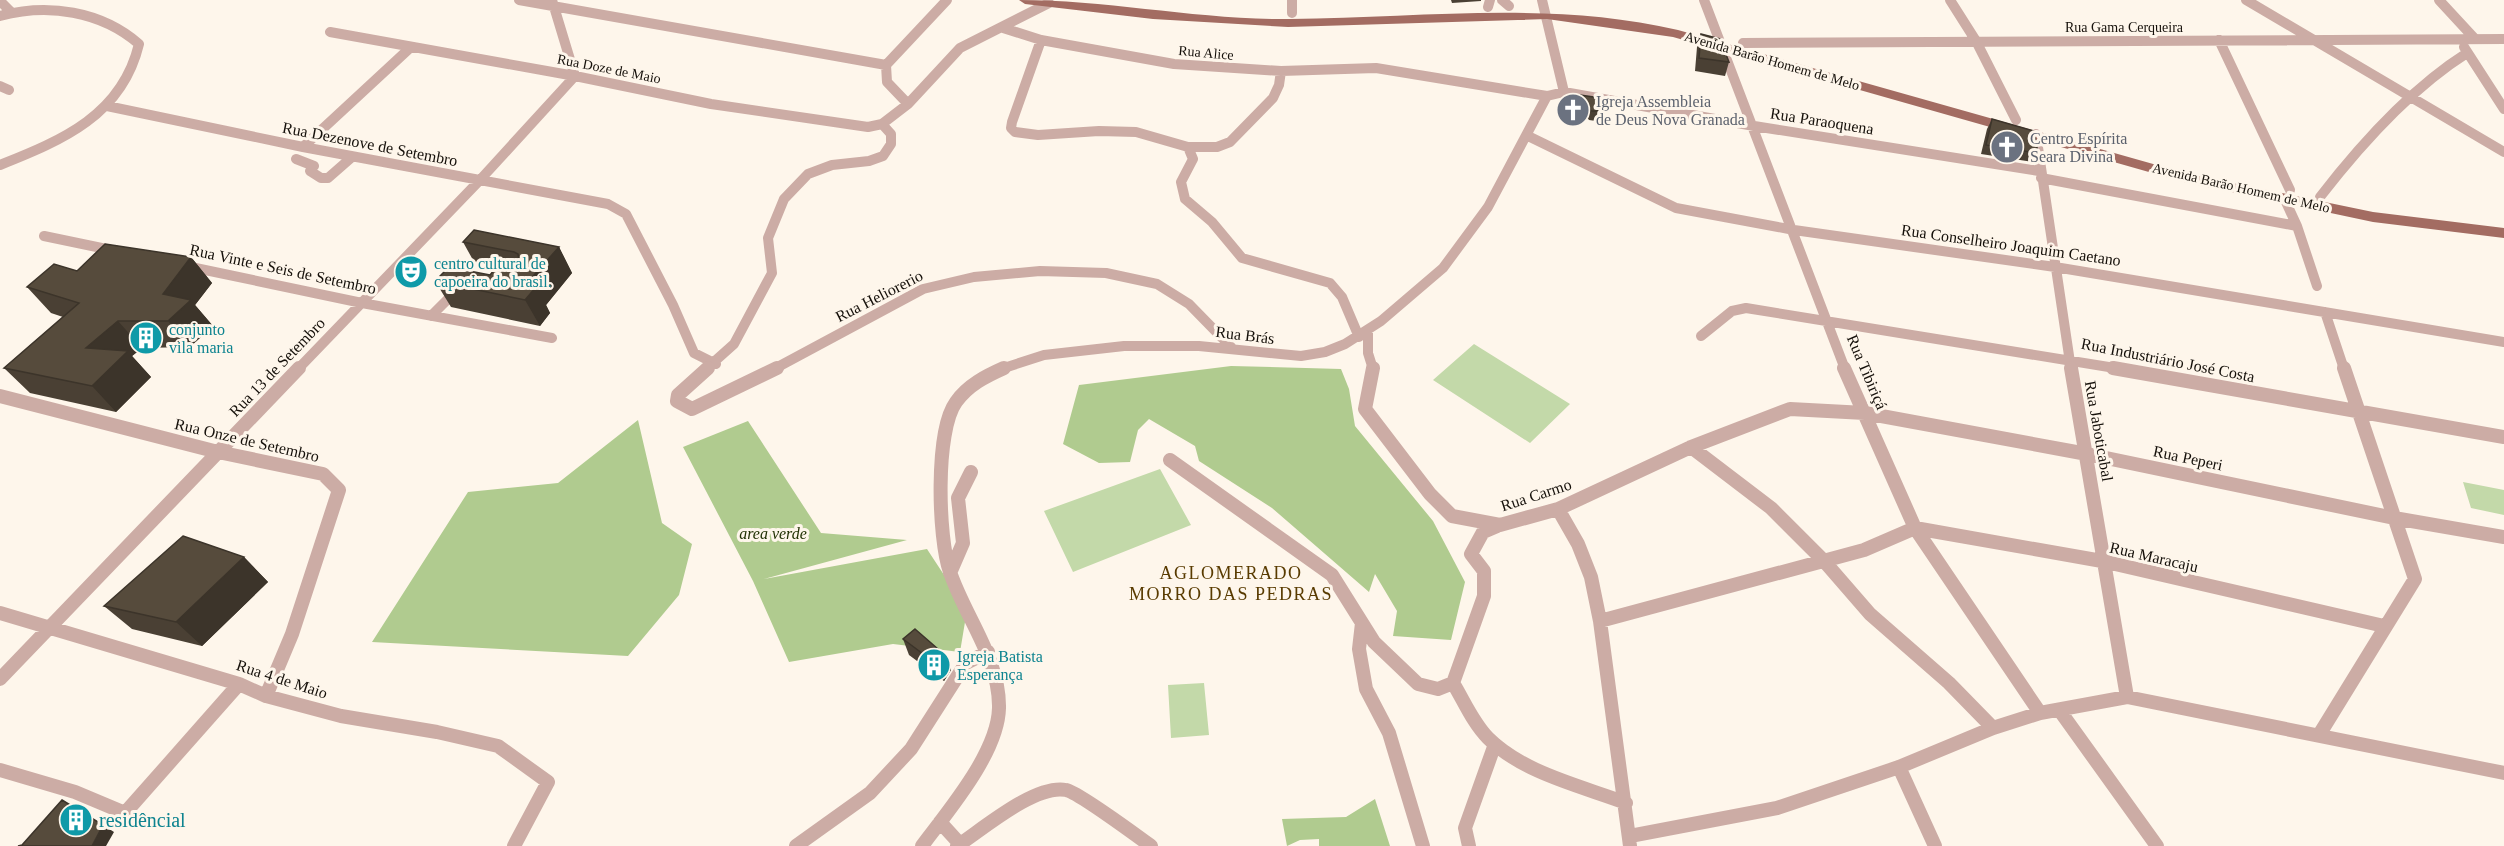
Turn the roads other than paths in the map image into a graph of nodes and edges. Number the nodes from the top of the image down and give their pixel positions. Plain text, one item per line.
1 (519, 0) edge
2 (947, 0) edge
3 (1025, 0) edge
4 (1077, 0) edge
5 (1704, 0) edge
6 (1950, 0) edge
7 (2246, 0) edge
8 (2439, 0) edge
9 (0, 1) edge
10 (553, 3) edge
11 (1049, 3) junction
12 (1489, 3) edge
13 (1505, 3) edge
14 (1292, 7) edge
15 (1544, 7) edge
16 (10, 12) junction
17 (0, 16) edge
18 (1003, 28) junction
19 (330, 32) dead end
20 (2308, 38) junction
21 (2461, 39) junction
22 (2475, 39) junction
23 (2504, 39) edge
24 (1041, 40) junction
25 (2219, 40) junction
26 (1718, 41) junction
27 (1976, 41) junction
28 (1743, 43) junction
29 (411, 47) junction
30 (2467, 53) junction
31 (886, 65) junction
32 (1281, 71) junction
33 (575, 76) junction
34 (1564, 92) junction
35 (1547, 96) junction
36 (2410, 98) junction
37 (908, 104) junction
38 (107, 106) junction
39 (2504, 109) edge
40 (2016, 120) junction
41 (882, 124) junction
42 (1754, 126) junction
43 (2036, 134) junction
44 (1528, 136) junction
45 (303, 147) junction
46 (1188, 147) junction
47 (2504, 152) edge
48 (352, 157) junction
49 (296, 159) dead end
50 (0, 165) edge
51 (2040, 174) junction
52 (479, 182) junction
53 (2287, 195) junction
54 (2320, 197) junction
55 (2504, 223) edge
56 (2297, 226) junction
57 (1794, 230) junction
58 (2504, 233) edge
59 (44, 236) dead end
60 (123, 252) edge
61 (169, 262) edge
62 (2055, 267) junction
63 (471, 283) edge
64 (2317, 286) dead end
65 (362, 303) junction
66 (2325, 312) junction
67 (431, 316) junction
68 (1825, 319) junction
69 (1363, 335) junction
70 (1701, 336) dead end
71 (552, 338) dead end
72 (2504, 342) edge
73 (1233, 348) junction
74 (2069, 358) junction
75 (716, 364) junction
76 (0, 396) edge
77 (1865, 413) junction
78 (2358, 413) junction
79 (2504, 437) edge
80 (1691, 447) junction
81 (218, 452) junction
82 (2087, 454) junction
83 (1170, 460) dead end
84 (971, 472) dead end
85 (1558, 509) junction
86 (2394, 518) junction
87 (1500, 525) junction
88 (1916, 528) junction
89 (2504, 537) edge
90 (1824, 561) junction
91 (2102, 561) junction
92 (950, 573) junction
93 (0, 613) edge
94 (1600, 621) junction
95 (1362, 623) junction
96 (2384, 626) junction
97 (49, 628) junction
98 (988, 652) junction
99 (0, 679) edge
100 (239, 684) junction
101 (1453, 684) junction
102 (266, 696) junction
103 (2127, 697) junction
104 (2060, 711) junction
105 (2040, 713) junction
106 (1993, 728) junction
107 (2319, 735) junction
108 (1495, 744) junction
109 (1899, 767) junction
110 (0, 770) edge
111 (2504, 773) edge
112 (75, 792) junction
113 (1626, 803) junction
114 (62, 807) edge
115 (940, 822) junction
116 (1630, 841) edge
117 (958, 845) edge
118 (514, 846) edge
119 (796, 846) edge
120 (922, 846) edge
121 (1151, 846) edge
122 (1423, 846) edge
123 (1469, 846) edge
124 (1935, 846) edge
125 (2157, 846) edge

1 - 10 street
2 - 31 street
3 - 11 main road, Avenida Barão Homem de Melo
4 - 14 main road, Avenida Barão Homem de Melo
5 - 26 street, Rua Tibiriçá
6 - 27 street
7 - 20 street
8 - 22 street
9 - 16 street
10 - 31 street
10 - 33 street
11 - 15 main road, Avenida Barão Homem de Melo
11 - 18 street
12 - 13 main road, Avenida Barão Homem de Melo
12 - 14 main road, Avenida Barão Homem de Melo
13 - 15 main road, Avenida Barão Homem de Melo
15 - 26 main road, Avenida Barão Homem de Melo
15 - 34 street
16 - 17 street
16 - 38 street
18 - 24 street, Rua Alice
18 - 37 street
19 - 29 street, Rua Doze de Maio
20 - 21 street, Rua Gama Cerqueira
20 - 25 street, Rua Gama Cerqueira
20 - 36 street
21 - 22 street, Rua Gama Cerqueira
21 - 30 street
22 - 23 street, Rua Gama Cerqueira
24 - 32 street, Rua Alice
24 - 46 street
25 - 27 street, Rua Gama Cerqueira
25 - 53 street
26 - 28 main road, Avenida Barão Homem de Melo
26 - 42 street, Rua Tibiriçá
26 - 43 main road, Avenida Barão Homem de Melo
27 - 28 street, Rua Gama Cerqueira
27 - 40 street
28 - 40 main road, Avenida Barão Homem de Melo
29 - 33 street, Rua Doze de Maio
29 - 45 street
30 - 36 street
30 - 39 street
31 - 37 street
32 - 35 street, Rua Alice
32 - 46 street
33 - 41 street, Rua Doze de Maio
33 - 52 street, Rua 13 de Setembro
34 - 35 street, Rua Alice
34 - 42 street, Rua Paraoquena
35 - 44 street, Rua Brás
36 - 47 street
36 - 54 street
37 - 41 street
38 - 45 street, Rua Dezenove de Setembro
38 - 50 street
40 - 53 main road, Avenida Barão Homem de Melo
41 - 75 street
42 - 51 street, Rua Paraoquena
42 - 57 street, Rua Tibiriçá
43 - 51 street, Rua Jaboticabal
43 - 53 main road, Avenida Barão Homem de Melo
44 - 57 street, Rua Conselheiro Joaquim Caetano
44 - 69 street, Rua Brás
45 - 48 street, Rua Dezenove de Setembro
46 - 69 street
48 - 49 street
48 - 52 street, Rua Dezenove de Setembro
51 - 56 street, Rua Paraoquena
51 - 62 street, Rua Jaboticabal
52 - 65 street, Rua 13 de Setembro
52 - 75 street, Rua Dezenove de Setembro
53 - 54 main road, Avenida Barão Homem de Melo
53 - 56 street
53 - 58 main road, Avenida Barão Homem de Melo
54 - 55 main road, Avenida Barão Homem de Melo
56 - 64 street
57 - 62 street, Rua Conselheiro Joaquim Caetano
57 - 68 street, Rua Tibiriçá
59 - 60 street
61 - 65 street, Rua Vinte e Seis de Setembro
62 - 66 street, Rua Conselheiro Joaquim Caetano
62 - 74 street, Rua Jaboticabal
63 - 67 street
65 - 67 street, Rua Vinte e Seis de Setembro
65 - 81 street, Rua 13 de Setembro
66 - 72 street, Rua Conselheiro Joaquim Caetano
66 - 78 street
67 - 71 street, Rua Vinte e Seis de Setembro
68 - 70 street, Rua Industriário José Costa
68 - 74 street, Rua Industriário José Costa
68 - 77 street, Rua Tibiriçá
69 - 73 street, Rua Brás
69 - 87 street, Rua Carmo
73 - 75 street, Rua Heliorerio
73 - 92 street, Rua Brás
74 - 78 street, Rua Industriário José Costa
74 - 82 street, Rua Jaboticabal
76 - 81 street, Rua Onze de Setembro
77 - 80 street, Rua Carmo
77 - 82 street, Rua Peperi
77 - 88 street, Rua Tibiriçá
78 - 79 street, Rua Industriário José Costa
78 - 86 street
80 - 85 street, Rua Carmo
80 - 90 street
81 - 97 street, Rua 13 de Setembro
81 - 102 street, Rua Onze de Setembro
82 - 86 street, Rua Peperi
82 - 91 street, Rua Jaboticabal
83 - 95 street
84 - 92 street
85 - 87 street, Rua Carmo
85 - 94 street
86 - 89 street, Rua Peperi
86 - 96 street
87 - 101 street
88 - 90 street
88 - 91 street, Rua Maracaju
88 - 105 street, Rua Tibiriçá
90 - 94 street
90 - 106 street
91 - 96 street, Rua Maracaju
91 - 103 street, Rua Jaboticabal
92 - 98 street, Rua Brás
93 - 97 street, Rua 4 de Maio
94 - 113 street
95 - 101 street
95 - 122 street
96 - 107 street
97 - 99 street, Rua 13 de Setembro
97 - 100 street, Rua 4 de Maio
98 - 115 street, Rua Brás
98 - 119 street
100 - 102 street, Rua 4 de Maio
100 - 112 street
101 - 108 street
102 - 118 street, Rua 4 de Maio
103 - 104 street
103 - 107 street
104 - 105 street
104 - 125 street
105 - 106 street
106 - 109 street
107 - 111 street
108 - 113 street
108 - 123 street
109 - 116 street
109 - 124 street
110 - 112 street
112 - 114 street
113 - 116 street
115 - 117 street
115 - 120 street, Rua Brás
117 - 121 street

